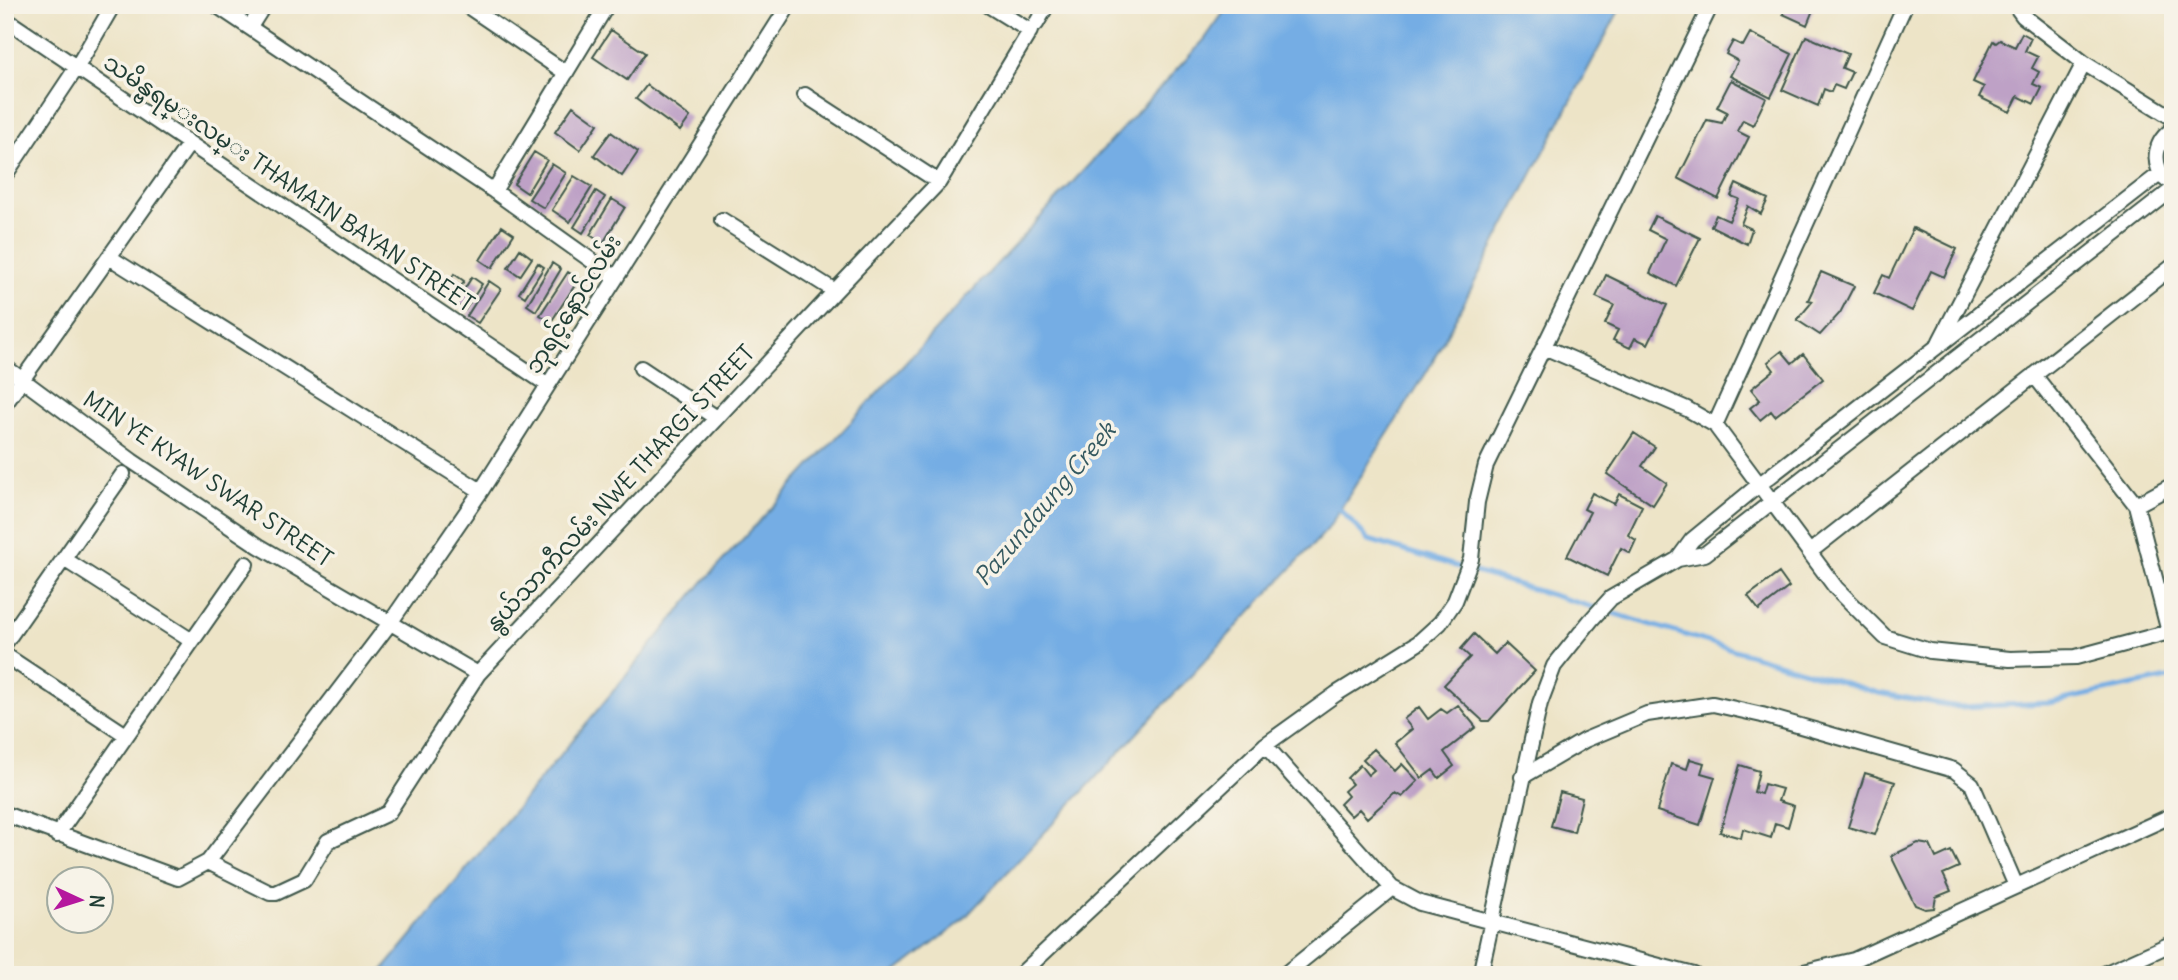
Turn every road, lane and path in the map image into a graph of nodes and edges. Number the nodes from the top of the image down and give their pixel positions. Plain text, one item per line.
1 (113, 5) edge
2 (216, 5) edge
3 (264, 5) edge
4 (466, 5) edge
5 (607, 5) edge
6 (789, 5) edge
7 (988, 5) edge
8 (1047, 5) edge
9 (1711, 5) edge
10 (1905, 5) edge
11 (2015, 5) edge
12 (5, 19) edge
13 (250, 27) junction
14 (1033, 28) junction
15 (2084, 63) junction
16 (77, 68) junction
17 (566, 73) junction
18 (805, 95) dead end
19 (2173, 118) edge
20 (2173, 130) edge
21 (189, 144) junction
22 (2161, 173) junction
23 (5, 175) edge
24 (939, 183) junction
25 (2173, 187) edge
26 (494, 191) junction
27 (722, 220) dead end
28 (109, 257) junction
29 (2173, 266) edge
30 (616, 278) junction
31 (835, 291) junction
32 (1938, 346) junction
33 (1544, 347) junction
34 (5, 368) edge
35 (641, 368) dead end
36 (2034, 375) junction
37 (23, 381) junction
38 (548, 385) junction
39 (5, 404) edge
40 (716, 418) junction
41 (1715, 425) junction
42 (122, 474) dead end
43 (1760, 484) junction
44 (2173, 485) edge
45 (481, 491) junction
46 (1772, 500) junction
47 (2136, 505) junction
48 (1811, 551) junction
49 (64, 559) junction
50 (1678, 559) junction
51 (246, 564) dead end
52 (390, 623) junction
53 (2171, 632) edge
54 (192, 641) junction
55 (5, 643) edge
56 (5, 655) edge
57 (478, 674) junction
58 (126, 735) junction
59 (1265, 745) junction
60 (1522, 777) junction
61 (5, 814) edge
62 (2173, 815) edge
63 (57, 835) junction
64 (208, 862) junction
65 (2016, 886) junction
66 (1392, 888) junction
67 (1491, 923) junction
68 (2173, 943) edge
69 (1020, 975) edge
70 (1284, 975) edge
71 (1480, 975) edge
72 (1694, 975) edge
73 (1791, 975) edge
74 (2102, 975) edge

1 - 16 street
2 - 13 street
3 - 13 street
4 - 17 street
5 - 17 street
6 - 30 street, ဘုရင့်နောင်လမ်း
7 - 14 street
8 - 14 street, နွယ်သာကီလမ်း NWE THARGI STREET
9 - 33 street
10 - 41 street
11 - 15 street
12 - 16 street, သမိန္ဗရမ္းလမ္း THAMAIN BAYAN STREET
13 - 26 street
14 - 24 street, နွယ်သာကီလမ်း NWE THARGI STREET
15 - 19 street
15 - 32 street
16 - 21 street, သမိန္ဗရမ္းလမ္း THAMAIN BAYAN STREET
16 - 23 street
17 - 26 street
18 - 24 street
20 - 22 street
21 - 28 street
21 - 38 street, သမိန္ဗရမ္းလမ္း THAMAIN BAYAN STREET
22 - 25 street
22 - 32 street
24 - 31 street, နွယ်သာကီလမ်း NWE THARGI STREET
25 - 46 street
26 - 30 street
27 - 31 street
28 - 37 street
28 - 45 street
29 - 36 street
30 - 38 street, ဘုရင့်နောင်လမ်း
31 - 40 street, နွယ်သာကီလမ်း NWE THARGI STREET
32 - 43 street
33 - 41 street
33 - 59 street
34 - 37 street, MIN YE KYAW SWAR STREET
35 - 40 street
36 - 47 street
36 - 48 street
37 - 39 street
37 - 52 street, MIN YE KYAW SWAR STREET
38 - 45 street, ဘုရင့်နောင်လမ်း
40 - 57 street, နွယ်သာကီလမ်း NWE THARGI STREET
41 - 43 street
42 - 49 street
43 - 46 street
43 - 50 street
44 - 47 street
45 - 52 street, ဘုရင့်နောင်လမ်း
46 - 48 street
46 - 50 street
47 - 53 street
48 - 53 street
49 - 54 street
49 - 55 street
50 - 60 street
51 - 54 street
52 - 57 street, MIN YE KYAW SWAR STREET
52 - 64 street, ဘုရင့်နောင်လမ်း
54 - 58 street
56 - 58 street
57 - 64 street, နွယ်သာကီလမ်း NWE THARGI STREET
58 - 63 street
59 - 66 street
59 - 69 street
60 - 65 street
60 - 67 street
61 - 63 street
62 - 65 street
63 - 64 street
65 - 73 street
66 - 67 street
66 - 70 street
67 - 71 street
67 - 72 street
68 - 74 street

